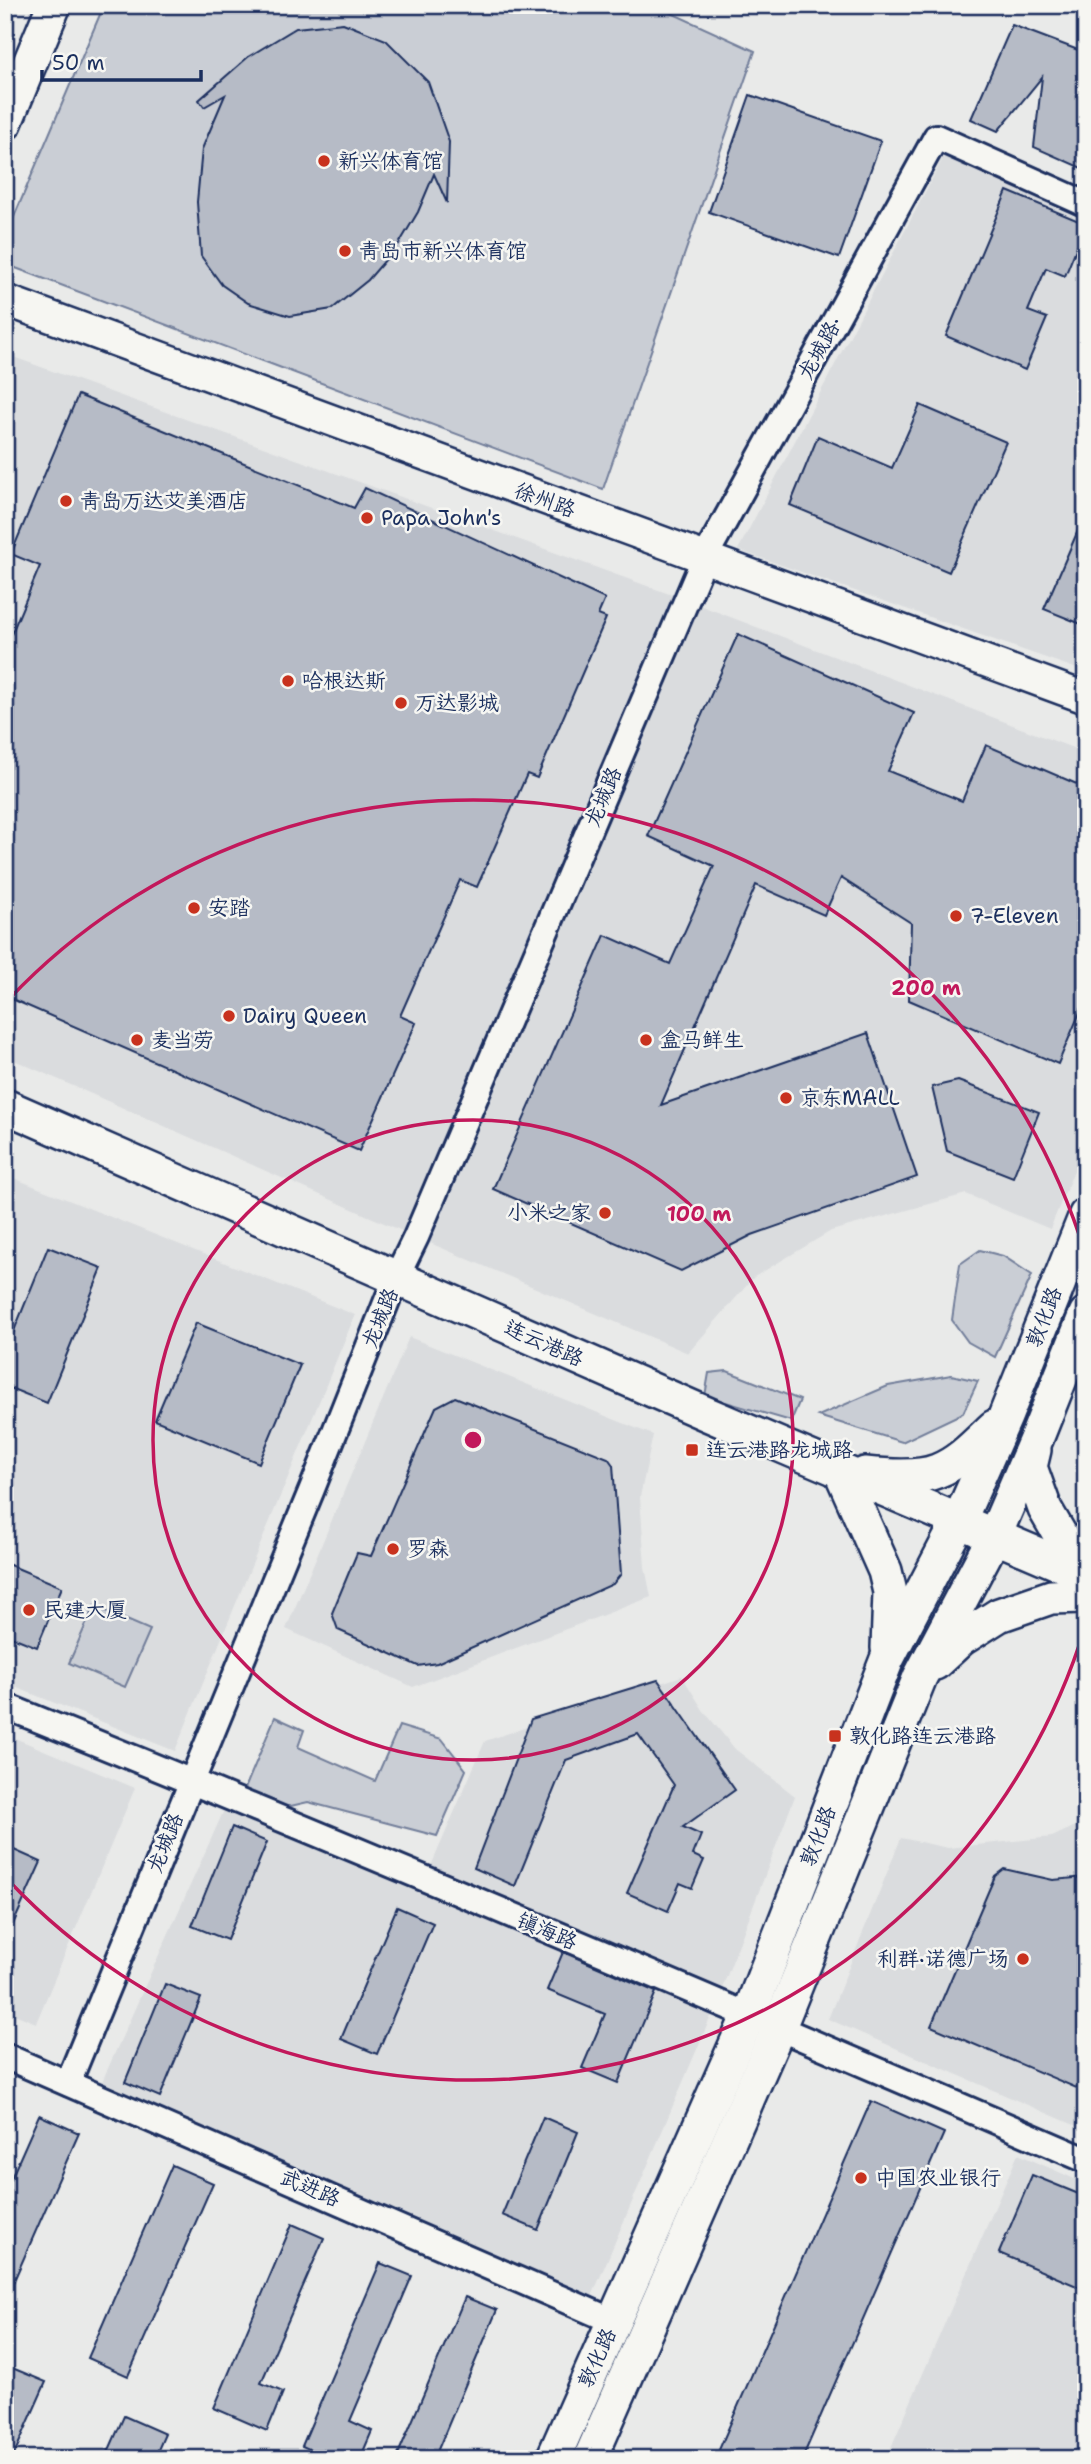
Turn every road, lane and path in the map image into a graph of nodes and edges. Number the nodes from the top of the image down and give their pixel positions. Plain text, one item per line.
1 (54, 5) edge
2 (5, 123) edge
3 (1086, 204) edge
4 (5, 300) edge
5 (704, 559) junction
6 (1086, 698) edge
7 (7, 1110) edge
8 (1086, 1215) edge
9 (396, 1278) junction
10 (1086, 1314) edge
11 (1005, 1417) junction
12 (1037, 1437) junction
13 (841, 1472) junction
14 (959, 1521) junction
15 (994, 1537) junction
16 (1086, 1563) edge
17 (1086, 1575) edge
18 (1086, 1595) edge
19 (887, 1659) junction
20 (920, 1677) junction
21 (5, 1706) edge
22 (191, 1781) junction
23 (749, 2015) junction
24 (779, 2028) junction
25 (5, 2056) edge
26 (68, 2083) junction
27 (1086, 2160) edge
28 (613, 2321) junction
29 (553, 2459) edge
30 (590, 2459) edge

1 - 2 main road
3 - 5 street, 龙城路·
4 - 5 street, 徐州路
5 - 6 street, 徐州路
5 - 9 street, 龙城路
7 - 9 main road, 连云港路
8 - 11 main road, 敦化路
9 - 13 main road, 连云港路
9 - 22 street, 龙城路
10 - 12 main road, 敦化路
11 - 13 main road
11 - 14 main road, 敦化路
12 - 15 main road, 敦化路
12 - 16 main road
13 - 14 main road, 连云港路
13 - 19 main road
14 - 15 main road, 连云港路
14 - 19 main road, 敦化路
15 - 17 main road, 连云港路
15 - 20 main road, 敦化路
18 - 20 main road
19 - 23 main road, 敦化路
20 - 24 main road, 敦化路
21 - 22 street, 镇海路
22 - 23 street, 镇海路
22 - 26 street, 龙城路
23 - 24 street, 镇海路
23 - 28 main road, 敦化路
24 - 27 street, 镇海路
24 - 30 main road, 敦化路
25 - 26 street, 武进路
26 - 28 street, 武进路
28 - 29 main road, 敦化路

